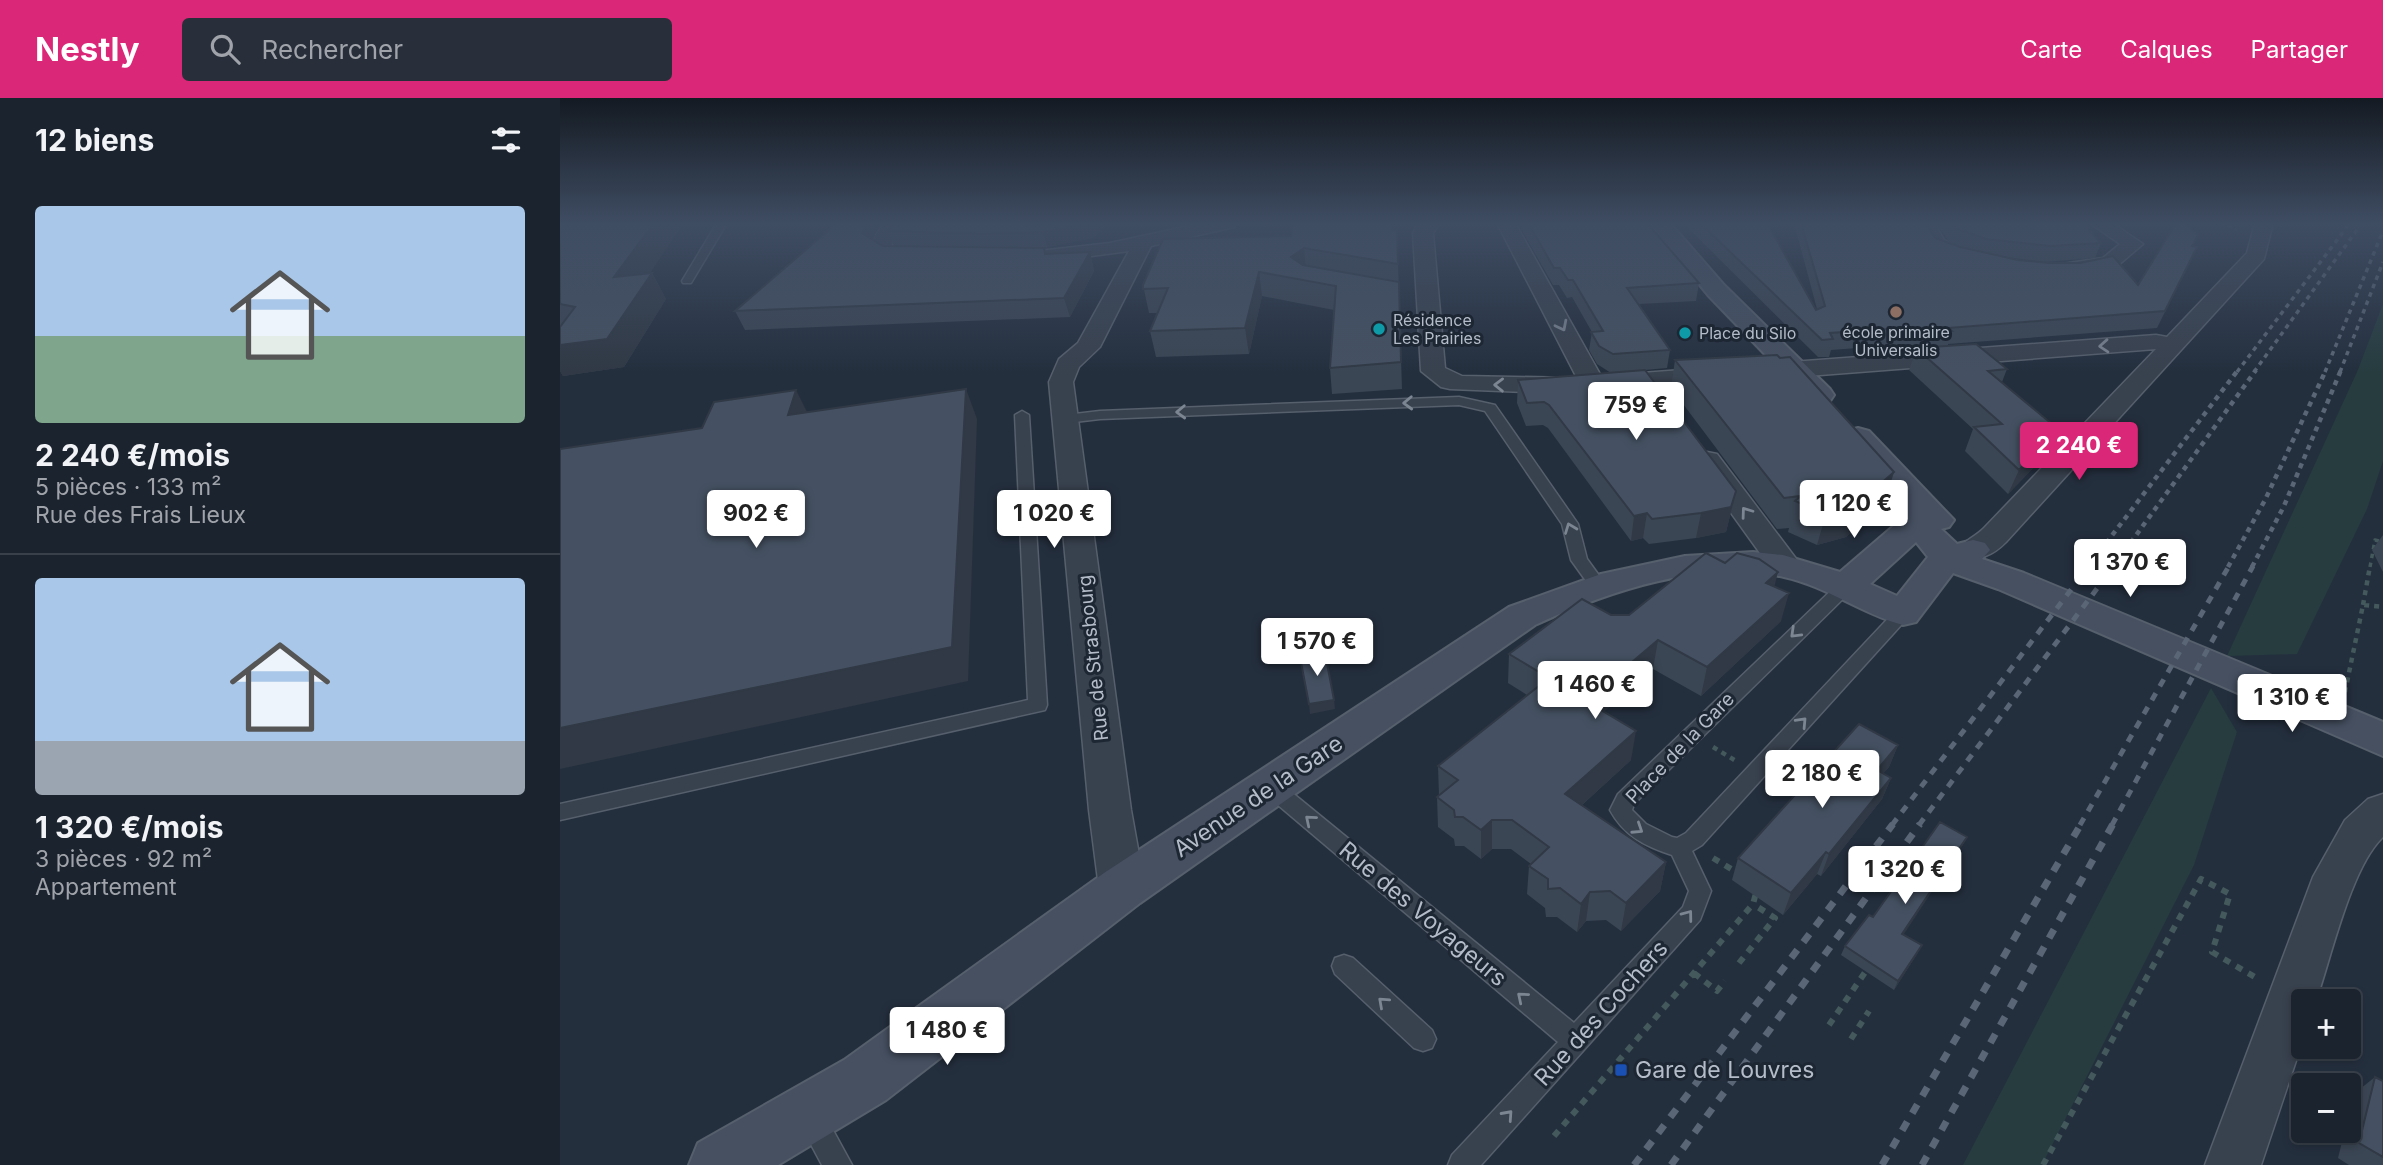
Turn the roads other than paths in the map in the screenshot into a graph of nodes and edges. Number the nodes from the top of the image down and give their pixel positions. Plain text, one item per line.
1 (692, 273) edge
2 (1127, 273) edge
3 (1426, 273) edge
4 (1533, 273) edge
5 (1701, 273) edge
6 (2240, 273) edge
7 (687, 281) dead end
8 (1402, 298) edge
9 (1429, 303) junction
10 (2172, 345) junction
11 (1796, 368) junction
12 (1592, 383) junction
13 (1022, 415) dead end
14 (1066, 419) junction
15 (1689, 434) edge
16 (1935, 533) junction
17 (1786, 567) junction
18 (1846, 586) junction
19 (1600, 588) junction
20 (1903, 613) junction
21 (2383, 740) edge
22 (1272, 788) junction
23 (2383, 811) edge
24 (560, 812) edge
25 (1684, 845) junction
26 (1122, 888) junction
27 (1344, 966) dead end
28 (1423, 1039) dead end
29 (1575, 1041) junction
30 (808, 1114) junction
31 (720, 1165) edge
32 (838, 1165) edge
33 (1462, 1165) edge
34 (2233, 1165) edge

1 - 7 lane
2 - 14 street, Rue de Strasbourg
3 - 9 street
4 -> 12 street
5 - 11 street
6 - 10 street
8 - 9 street
12 -> 9 street
10 -> 11 street
10 - 16 street
11 - 12 street
11 - 16 street
13 - 24 lane
19 -> 14 lane
14 - 26 street, Rue de Strasbourg
17 -> 15 street
16 - 18 street
16 - 20 street
16 - 21 street
17 - 18 street, Avenue de la Gare
17 - 19 street, Avenue de la Gare
18 - 20 street, Avenue de la Gare
18 -> 25 lane, Place de la Gare
19 - 22 street, Avenue de la Gare
25 -> 20 lane
22 - 26 street, Avenue de la Gare
29 -> 22 lane, Rue des Voyageurs
23 - 34 street
29 -> 25 lane, Rue des Cochers
26 - 30 street, Avenue de la Gare
28 -> 27 lane
33 -> 29 lane, Rue des Cochers
30 - 31 street, Avenue de la Gare
30 - 32 lane

